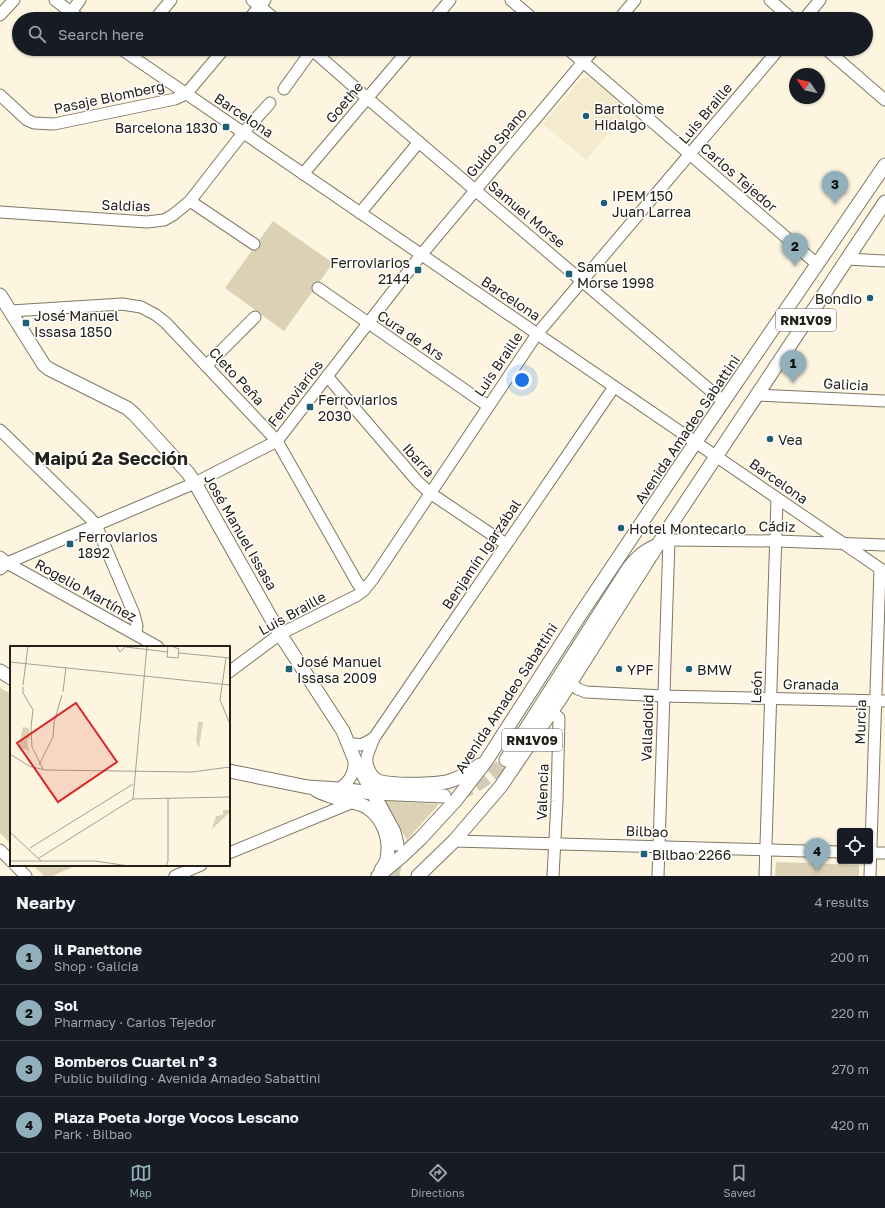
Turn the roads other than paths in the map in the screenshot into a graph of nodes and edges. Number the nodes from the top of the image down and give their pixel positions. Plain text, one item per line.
1 (14, 0) edge
2 (55, 0) edge
3 (80, 0) edge
4 (171, 0) edge
5 (450, 0) edge
6 (511, 0) edge
7 (635, 0) edge
8 (770, 0) edge
9 (820, 0) edge
10 (259, 2) edge
11 (71, 12) joint
12 (161, 12) edge
13 (253, 12) edge
14 (268, 12) edge
15 (440, 12) edge
16 (525, 12) edge
17 (625, 12) edge
18 (784, 12) edge
19 (810, 12) edge
20 (0, 16) edge
21 (133, 56) edge
22 (218, 56) edge
23 (307, 56) edge
24 (318, 56) edge
25 (403, 56) edge
26 (576, 56) edge
27 (588, 56) edge
28 (773, 56) edge
29 (834, 56) edge
30 (583, 62) junction
31 (284, 89) dead end
32 (186, 94) junction
33 (0, 95) edge
34 (366, 98) junction
35 (885, 100) edge
36 (270, 103) dead end
37 (243, 133) junction
38 (419, 142) junction
39 (690, 154) junction
40 (885, 165) edge
41 (303, 174) junction
42 (475, 190) junction
43 (190, 201) junction
44 (885, 202) edge
45 (0, 212) edge
46 (360, 213) junction
47 (254, 244) dead end
48 (421, 255) junction
49 (846, 259) junction
50 (885, 260) edge
51 (817, 264) junction
52 (582, 280) junction
53 (318, 288) dead end
54 (0, 295) edge
55 (11, 311) junction
56 (255, 317) dead end
57 (368, 323) junction
58 (537, 334) junction
59 (206, 366) junction
60 (327, 376) junction
61 (614, 387) junction
62 (757, 395) junction
63 (885, 401) edge
64 (724, 402) junction
65 (488, 406) junction
66 (0, 430) edge
67 (277, 441) junction
68 (695, 443) junction
69 (717, 457) junction
70 (195, 483) junction
71 (430, 493) junction
72 (777, 499) junction
73 (96, 526) junction
74 (664, 540) junction
75 (776, 541) junction
76 (842, 543) junction
77 (506, 544) junction
78 (885, 545) edge
79 (2, 563) edge
80 (882, 571) edge
81 (364, 590) junction
82 (136, 634) junction
83 (280, 634) junction
84 (156, 646) edge
85 (0, 671) edge
86 (230, 671) edge
87 (10, 677) edge
88 (570, 683) junction
89 (663, 696) junction
90 (771, 699) junction
91 (880, 701) edge
92 (551, 712) junction
93 (343, 731) junction
94 (374, 738) junction
95 (354, 744) junction
96 (354, 758) junction
97 (506, 760) tunnel mouth
98 (486, 761) junction
99 (367, 766) junction
100 (230, 771) edge
101 (308, 787) junction
102 (339, 789) junction
103 (373, 793) junction
104 (444, 796) tunnel mouth
105 (352, 803) junction
106 (317, 816) junction
107 (872, 828) edge
108 (454, 841) junction
109 (397, 844) tunnel mouth
110 (555, 844) junction
111 (659, 847) junction
112 (0, 850) edge
113 (766, 850) junction
114 (837, 852) edge
115 (873, 852) edge
116 (230, 853) edge
117 (885, 853) edge
118 (10, 860) edge
119 (870, 864) edge
120 (16, 866) edge
121 (199, 866) edge
122 (26, 876) edge
123 (175, 876) edge
124 (377, 876) edge
125 (418, 876) edge
126 (553, 876) edge
127 (658, 876) edge
128 (765, 876) edge
129 (870, 876) edge

1 - 20 street
2 - 11 street
3 - 11 street
4 - 12 street
5 - 15 street
6 - 16 street
7 - 17 street
8 - 18 street
9 - 19 street
10 - 13 street
10 - 14 street
21 - 32 street, Barcelona
22 - 32 street
23 - 31 street
24 - 34 street, Samuel Morse
25 - 34 street, Goethe
26 - 30 street, Carlos Tejedor
27 - 30 street, Guido Spano
28 - 39 street, Luis Braille
29 - 35 street
30 - 39 street, Carlos Tejedor
30 - 42 street, Guido Spano
32 - 33 street, Pasaje Blomberg
32 - 37 street, Barcelona
34 - 38 street, Samuel Morse
34 - 41 street, Goethe
36 - 37 street, Saldias
37 - 41 street, Barcelona
37 - 43 street, Saldias
38 - 42 street, Samuel Morse
38 - 46 street
39 - 51 street, Carlos Tejedor
39 - 52 street, Luis Braille
40 - 51 main road, Avenida Amadeo Sabattini / RN1V09
41 - 46 street, Barcelona
42 - 48 street, Guido Spano
42 - 52 street, Samuel Morse
43 - 45 street, Saldias
43 - 47 street
44 - 49 main road, RN1V09
46 - 48 street, Barcelona
48 - 57 street, Ferroviarios
48 - 58 street, Barcelona
49 - 50 street
49 - 62 main road, RN1V09
51 - 64 main road, Avenida Amadeo Sabattini / RN1V09
52 - 58 street, Luis Braille
52 - 64 street, Samuel Morse
53 - 57 street, Cura de Ars
54 - 55 main road, José Manuel Issasa
55 - 59 street, Cleto Peña
55 - 70 main road, José Manuel Issasa
56 - 59 street
57 - 60 street, Ferroviarios
57 - 65 street, Cura de Ars
58 - 61 street, Barcelona
58 - 65 street, Luis Braille
59 - 67 street, Cleto Peña
60 - 67 street, Ferroviarios
60 - 71 street, Ibarra
61 - 68 street, Barcelona
61 - 77 street, Benjamín Igarzábal
62 - 63 street, Galicia
62 - 69 main road, RN1V09
64 - 68 main road, Avenida Amadeo Sabattini / RN1V09
65 - 71 street, Luis Braille
66 - 73 street
67 - 70 street, Ferroviarios
67 - 81 street, Cleto Peña
68 - 69 street, Barcelona
68 - 98 main road, Avenida Amadeo Sabattini / RN1V09
69 - 72 street, Barcelona
69 - 74 main road, RN1V09
70 - 73 street, Ferroviarios
70 - 83 main road, José Manuel Issasa
71 - 77 street, Ibarra
71 - 81 street, Luis Braille
72 - 75 street, León
72 - 76 street, Barcelona
73 - 79 street, Ferroviarios
73 - 82 street
74 - 75 street, Cádiz
74 - 88 main road, RN1V09
74 - 89 street, Valladolid
74 - 97 main road
75 - 76 street, Cádiz
75 - 90 street, León
76 - 78 street, Cádiz
76 - 80 street, Barcelona
77 - 94 street, Benjamín Igarzábal
79 - 82 street, Rogelio Martínez
80 - 91 street, Murcia
81 - 83 street, Luis Braille
82 - 84 street, Rogelio Martínez
83 - 86 street, Luis Braille
83 - 93 main road, José Manuel Issasa
85 - 87 main road
88 - 89 street, Granada
88 - 92 main road, RN1V09
89 - 90 street, Granada
89 - 111 street, Valladolid
90 - 91 street, Granada
90 - 113 street, León
91 - 107 street, Murcia
92 - 108 main road, RN1V09
92 - 110 street, Valencia
93 - 95 main road
93 - 96 main road
94 - 95 street
94 - 99 street, Benjamín Igarzábal
95 - 99 main road
96 - 102 street
96 - 103 main road
98 - 99 main road
98 - 124 main road, Avenida Amadeo Sabattini / RN1V09
100 - 101 main road
101 - 102 main road
101 - 105 main road
101 - 106 street
102 - 103 main road
103 - 104 main road
103 - 109 main road
105 - 106 street
105 - 124 main road
106 - 116 street
108 - 110 street, Bilbao
108 - 125 main road, RN1V09
110 - 111 street, Bilbao
110 - 126 street, Valencia
111 - 113 street, Bilbao
111 - 127 street, Valladolid
112 - 118 street
113 - 114 street, Bilbao
113 - 128 street, León
115 - 117 street
119 - 129 street, Murcia
120 - 122 street
121 - 123 street

